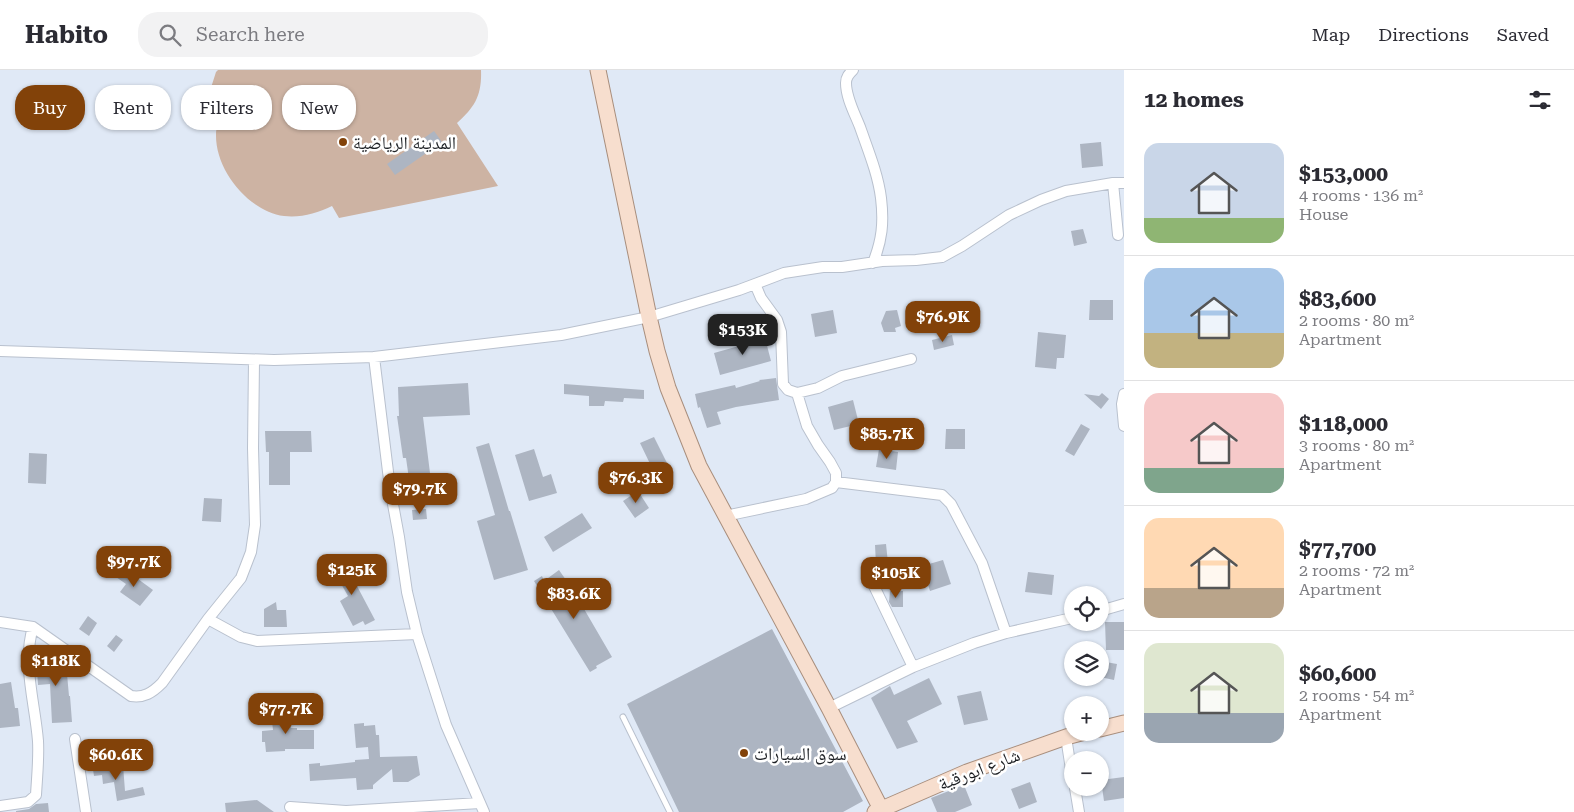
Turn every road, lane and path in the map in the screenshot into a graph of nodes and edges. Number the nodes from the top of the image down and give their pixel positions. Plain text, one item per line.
1 (598, 70) edge
2 (853, 70) edge
3 (1113, 183) junction
4 (1124, 183) edge
5 (1118, 235) dead end
6 (873, 263) junction
7 (756, 284) junction
8 (649, 317) junction
9 (0, 351) edge
10 (374, 357) junction
11 (911, 359) dead end
12 (254, 360) junction
13 (797, 393) junction
14 (1124, 394) edge
15 (1124, 426) edge
16 (836, 482) junction
17 (725, 516) junction
18 (874, 586) dead end
19 (1124, 604) edge
20 (1109, 608) edge
21 (208, 620) junction
22 (1064, 620) edge
23 (0, 622) edge
24 (33, 627) junction
25 (1006, 633) junction
26 (417, 634) junction
27 (913, 667) junction
28 (829, 708) junction
29 (623, 717) dead end
30 (1124, 723) edge
31 (1109, 727) edge
32 (1064, 738) edge
33 (75, 739) dead end
34 (1076, 796) edge
35 (0, 806) edge
36 (290, 807) dead end
37 (482, 807) edge
38 (878, 811) edge
39 (86, 812) edge
40 (670, 812) edge
41 (1079, 812) edge

1 - 8 main road
2 - 6 street
3 - 4 street
3 - 5 street
3 - 6 street
6 - 7 street
7 - 8 street
7 - 13 street
8 - 10 street
8 - 17 main road
9 - 12 street
10 - 12 street
10 - 26 street
11 - 13 street
12 - 21 street
13 - 16 street
14 - 15 street
16 - 17 street
16 - 25 street
17 - 28 main road
18 - 27 street
19 - 20 street
21 - 24 street
21 - 26 street
22 - 25 street
23 - 24 street
24 - 35 street
25 - 27 street
26 - 37 street
27 - 28 street
28 - 38 main road
29 - 40 lane
30 - 31 main road
32 - 38 main road, شارع ابورقية
33 - 39 street
34 - 41 street
36 - 37 street

